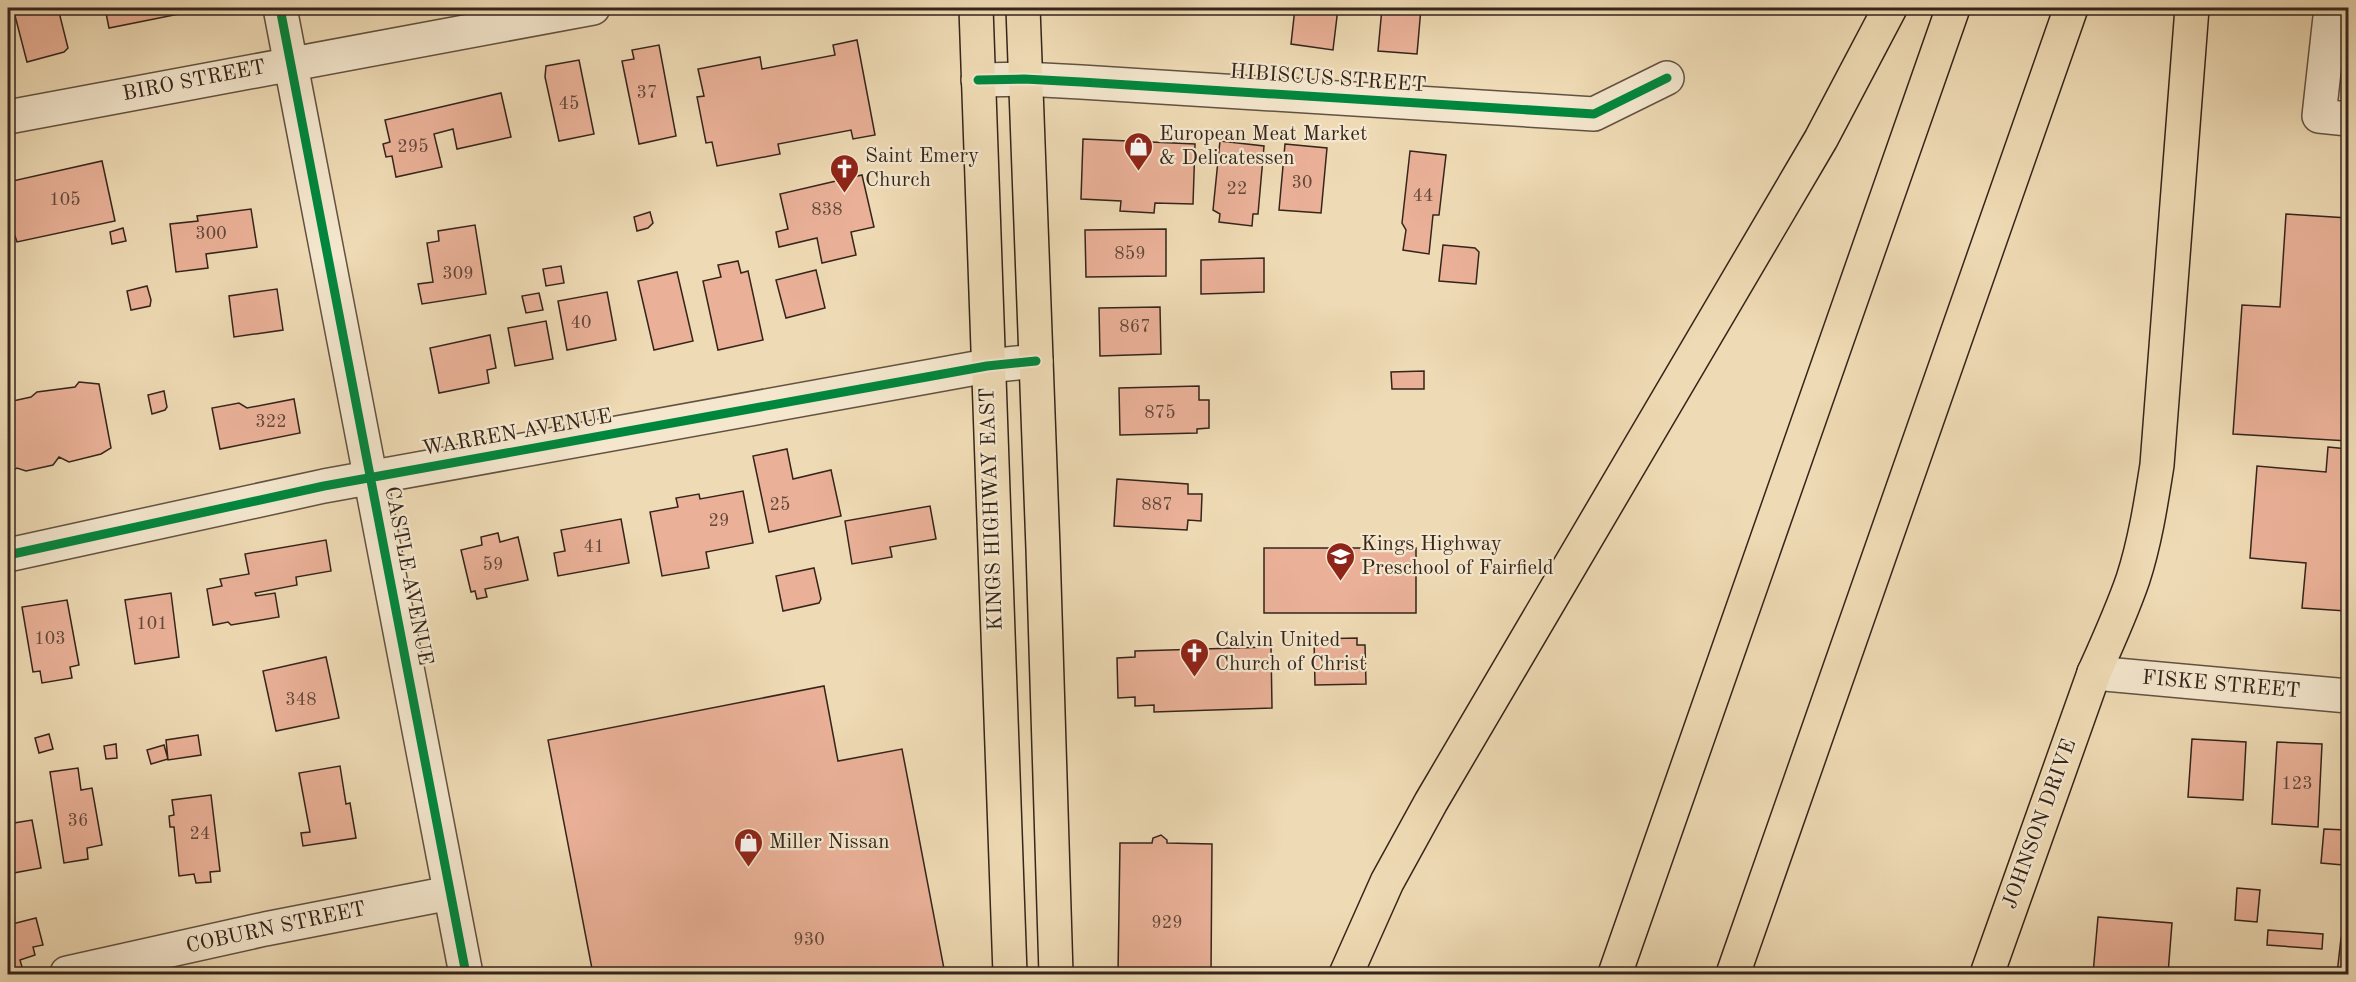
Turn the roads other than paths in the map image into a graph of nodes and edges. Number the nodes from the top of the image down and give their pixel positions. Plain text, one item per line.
1 (280, 8) edge
2 (592, 8) edge
3 (976, 8) edge
4 (1023, 8) edge
5 (1890, 8) edge
6 (1953, 8) edge
7 (2071, 8) edge
8 (2192, 8) edge
9 (2331, 8) edge
10 (290, 62) junction
11 (1667, 78) dead end
12 (1024, 79) junction
13 (978, 80) junction
14 (8, 117) edge
15 (2349, 119) edge
16 (1036, 361) junction
17 (987, 366) junction
18 (371, 478) junction
19 (8, 555) edge
20 (2094, 673) junction
21 (2349, 696) edge
22 (1050, 786) junction
23 (1002, 791) junction
24 (450, 892) junction
25 (67, 973) dead end
26 (466, 975) edge
27 (1010, 975) edge
28 (1056, 975) edge
29 (1346, 975) edge
30 (1616, 975) edge
31 (1733, 975) edge
32 (1987, 975) edge

1 - 10 street, CASTLE AVENUE
2 - 10 street, BIRO STREET
3 - 13 main road, KINGS HIGHWAY EAST
4 - 12 main road
5 - 29 main road
6 - 30 main road
7 - 31 main road
8 - 20 main road, JOHNSON DRIVE
9 - 15 street
10 - 14 street, BIRO STREET
10 - 18 street, CASTLE AVENUE
11 - 12 street, HIBISCUS STREET
12 - 13 street, HIBISCUS STREET
12 - 16 main road
13 - 17 main road, KINGS HIGHWAY EAST
16 - 17 street, WARREN AVENUE
16 - 22 main road
17 - 18 street, WARREN AVENUE
17 - 23 main road, KINGS HIGHWAY EAST
18 - 19 street, WARREN AVENUE
18 - 24 street, CASTLE AVENUE
20 - 21 street, FISKE STREET
20 - 32 main road, JOHNSON DRIVE
22 - 23 main road
22 - 28 main road
23 - 27 main road, KINGS HIGHWAY EAST
24 - 25 street, COBURN STREET
24 - 26 street, CASTLE AVENUE

